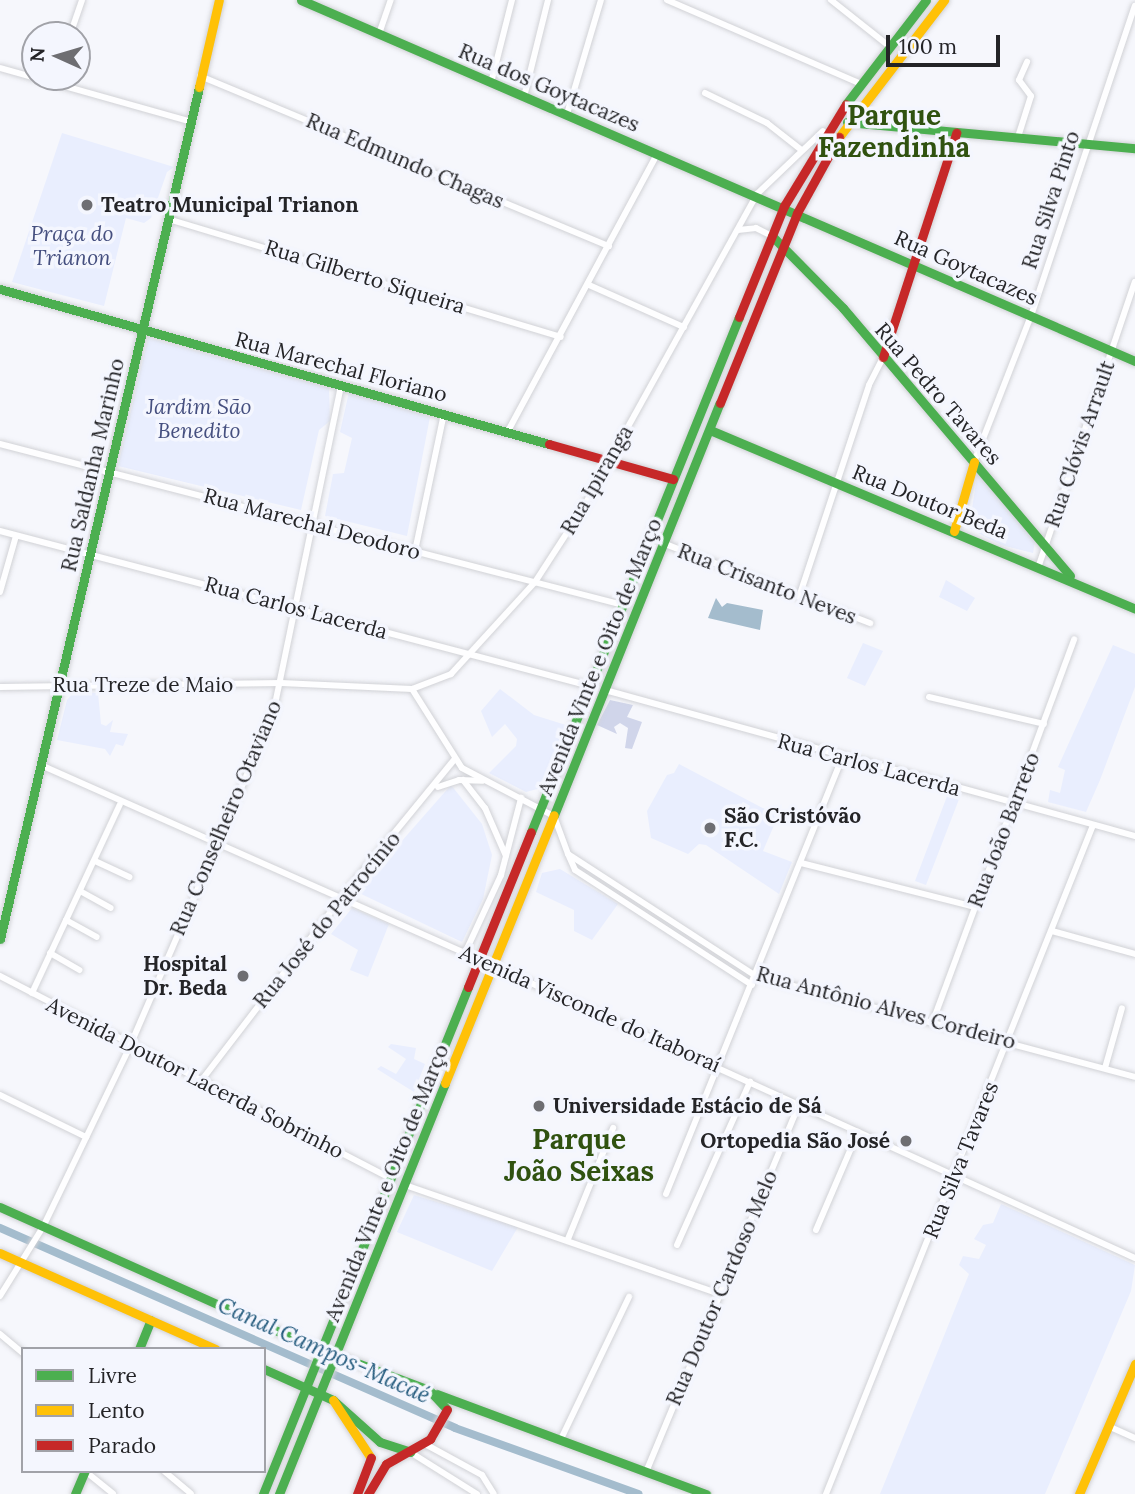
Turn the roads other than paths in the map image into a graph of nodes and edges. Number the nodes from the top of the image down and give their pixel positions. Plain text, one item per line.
1 (82, 0) edge
2 (219, 0) edge
3 (301, 0) edge
4 (391, 0) edge
5 (512, 0) edge
6 (548, 0) edge
7 (601, 0) edge
8 (667, 0) edge
9 (831, 0) edge
10 (926, 0) edge
11 (944, 0) edge
12 (682, 3) edge
13 (1135, 6) edge
14 (75, 21) edge
15 (379, 34) junction
16 (890, 47) junction
17 (1027, 62) dead end
18 (0, 68) edge
19 (21, 73) edge
20 (200, 76) junction
21 (491, 83) junction
22 (861, 84) junction
23 (91, 91) edge
24 (705, 93) dead end
25 (524, 97) junction
26 (858, 109) junction
27 (567, 114) junction
28 (190, 121) junction
29 (846, 122) junction
30 (868, 124) junction
31 (829, 127) junction
32 (956, 133) junction
33 (1018, 137) junction
34 (1088, 142) junction
35 (1135, 148) edge
36 (800, 149) junction
37 (658, 153) junction
38 (757, 194) junction
39 (784, 206) junction
40 (797, 213) junction
41 (168, 219) junction
42 (738, 230) junction
43 (772, 236) junction
44 (784, 243) junction
45 (610, 246) junction
46 (913, 265) junction
47 (1135, 282) edge
48 (589, 285) junction
49 (0, 289) edge
50 (1031, 316) junction
51 (684, 327) junction
52 (143, 330) junction
53 (888, 330) junction
54 (561, 337) junction
55 (866, 337) junction
56 (1112, 351) junction
57 (883, 357) junction
58 (1135, 361) edge
59 (341, 386) junction
60 (444, 414) junction
61 (710, 430) junction
62 (508, 431) junction
63 (0, 444) edge
64 (610, 460) junction
65 (974, 462) junction
66 (108, 471) junction
67 (985, 475) junction
68 (673, 480) junction
69 (836, 482) junction
70 (971, 483) junction
71 (689, 485) junction
72 (312, 524) junction
73 (0, 531) edge
74 (954, 531) junction
75 (16, 536) junction
76 (665, 544) junction
77 (1045, 547) junction
78 (415, 551) junction
79 (89, 553) junction
80 (1038, 565) junction
81 (1073, 580) junction
82 (535, 582) junction
83 (0, 592) edge
84 (799, 597) junction
85 (624, 605) junction
86 (296, 607) junction
87 (1134, 607) edge
88 (870, 623) dead end
89 (1074, 639) dead end
90 (472, 656) junction
91 (281, 683) junction
92 (59, 685) junction
93 (592, 686) junction
94 (0, 687) edge
95 (412, 689) junction
96 (605, 690) junction
97 (929, 697) dead end
98 (1044, 723) junction
99 (842, 758) junction
100 (454, 760) junction
101 (43, 766) junction
102 (463, 780) junction
103 (488, 782) junction
104 (436, 788) junction
105 (521, 797) junction
106 (1013, 803) junction
107 (120, 804) junction
108 (543, 810) junction
109 (554, 816) junction
110 (1093, 825) junction
111 (1135, 835) edge
112 (217, 847) junction
113 (568, 854) junction
114 (507, 858) junction
115 (95, 860) junction
116 (801, 863) junction
117 (128, 877) dead end
118 (80, 891) junction
119 (342, 897) junction
120 (975, 907) junction
121 (111, 908) dead end
122 (652, 908) junction
123 (647, 915) junction
124 (66, 920) junction
125 (1052, 931) junction
126 (97, 937) dead end
127 (0, 939) edge
128 (50, 953) junction
129 (465, 953) junction
130 (1135, 954) edge
131 (481, 960) junction
132 (494, 966) junction
133 (80, 970) dead end
134 (0, 976) edge
135 (756, 976) junction
136 (752, 985) junction
137 (32, 993) junction
138 (1122, 1009) dead end
139 (933, 1021) junction
140 (1008, 1041) junction
141 (130, 1046) junction
142 (718, 1067) junction
143 (1105, 1069) junction
144 (1135, 1077) edge
145 (201, 1081) junction
146 (750, 1082) junction
147 (0, 1094) edge
148 (799, 1104) junction
149 (612, 1128) dead end
150 (858, 1132) junction
151 (86, 1137) junction
152 (956, 1176) junction
153 (391, 1179) junction
154 (405, 1185) junction
155 (666, 1194) dead end
156 (0, 1207) edge
157 (43, 1227) junction
158 (816, 1230) dead end
159 (568, 1239) junction
160 (677, 1245) dead end
161 (0, 1253) edge
162 (1135, 1258) edge
163 (21, 1262) junction
164 (719, 1294) junction
165 (0, 1296) edge
166 (629, 1297) dead end
167 (151, 1320) junction
168 (0, 1334) edge
169 (140, 1347) edge
170 (212, 1347) edge
171 (21, 1351) edge
172 (319, 1354) junction
173 (334, 1359) junction
174 (1135, 1364) edge
175 (266, 1370) edge
176 (307, 1384) junction
177 (322, 1390) junction
178 (429, 1390) junction
179 (333, 1400) junction
180 (472, 1409) junction
181 (445, 1412) junction
182 (1108, 1426) junction
183 (1135, 1438) edge
184 (560, 1441) junction
185 (425, 1444) junction
186 (410, 1452) junction
187 (371, 1458) junction
188 (469, 1466) junction
189 (383, 1468) junction
190 (646, 1472) junction
191 (84, 1473) edge
192 (87, 1473) edge
193 (166, 1473) edge
194 (462, 1481) junction
195 (468, 1491) edge
196 (75, 1494) edge
197 (113, 1494) edge
198 (191, 1494) edge
199 (263, 1494) edge
200 (279, 1494) edge
201 (357, 1494) edge
202 (369, 1494) edge
203 (477, 1494) edge
204 (494, 1494) edge
205 (706, 1494) edge
206 (825, 1494) edge
207 (1079, 1494) edge

1 - 14 street
2 - 20 main road, Rua Saldanha Marinho
3 - 15 main road, Rua dos Goytacazes
4 - 15 street
5 - 21 street
6 - 25 street
7 - 27 street
8 - 12 street
9 - 16 street
10 - 16 main road
11 - 26 main road, Avenida Vinte e Oito de Março
12 - 22 street
13 - 34 street, Rua Silva Pinto
15 - 21 main road, Rua dos Goytacazes
16 - 22 main road
17 - 33 street
18 - 19 street
20 - 28 main road, Rua Saldanha Marinho
20 - 45 street, Rua Edmundo Chagas
21 - 25 main road, Rua dos Goytacazes
22 - 31 main road
23 - 28 street
24 - 36 street
25 - 27 main road, Rua dos Goytacazes
26 - 29 main road, Avenida Vinte e Oito de Março
26 - 30 main road
27 - 37 main road, Rua dos Goytacazes
28 - 41 main road, Rua Saldanha Marinho
29 - 30 main road
29 - 31 main road
29 - 40 main road, Avenida Vinte e Oito de Março
30 - 32 main road
31 - 36 street, Rua Ipiranga
31 - 39 main road
32 - 33 main road
32 - 46 main road
33 - 34 main road
34 - 35 main road
34 - 50 street, Rua Silva Pinto
36 - 38 street, Rua Ipiranga
37 - 38 main road, Rua dos Goytacazes
37 - 45 street
38 - 39 main road, Rua dos Goytacazes
38 - 42 street, Rua Ipiranga
39 - 40 main road, Rua Goytacazes
39 - 43 main road, Avenida Vinte e Oito de Março
40 - 44 main road, Avenida Vinte e Oito de Março
40 - 46 main road, Rua Goytacazes
41 - 52 main road, Rua Saldanha Marinho
41 - 54 street, Rua Gilberto Siqueira
42 - 43 street
42 - 51 street, Rua Ipiranga
43 - 44 main road, Rua Pedro Tavares
43 - 68 main road, Avenida Vinte e Oito de Março
44 - 55 main road, Rua Pedro Tavares
44 - 61 main road, Avenida Vinte e Oito de Março
45 - 48 street
46 - 50 main road, Rua Goytacazes
46 - 53 main road
47 - 56 street, Rua Clóvis Arrault
48 - 51 street
48 - 54 street
49 - 52 main road, Rua Marechal Floriano
50 - 56 main road, Rua Goytacazes
50 - 65 street, Rua Silva Pinto
51 - 64 street, Rua Ipiranga
52 - 59 main road, Rua Marechal Floriano
52 - 66 main road, Rua Saldanha Marinho
53 - 55 main road
53 - 57 main road
54 - 62 street
55 - 57 main road, Rua Pedro Tavares
56 - 58 main road, Rua Goytacazes
56 - 77 street, Rua Clóvis Arrault
57 - 65 main road, Rua Pedro Tavares
57 - 69 street
59 - 60 main road, Rua Marechal Floriano
59 - 72 street, Rua Conselheiro Otaviano
60 - 62 main road, Rua Marechal Floriano
60 - 78 street
61 - 69 main road, Rua Doutor Beda
61 - 71 main road, Avenida Vinte e Oito de Março
62 - 64 main road, Rua Marechal Floriano
63 - 66 street, Rua Marechal Deodoro
64 - 68 main road, Rua Marechal Floriano
64 - 82 street, Rua Ipiranga
65 - 67 main road, Rua Pedro Tavares
65 - 70 main road, Rua Silva Pinto
66 - 72 street, Rua Marechal Deodoro
66 - 79 main road, Rua Saldanha Marinho
67 - 70 main road
67 - 77 main road, Rua Pedro Tavares
68 - 71 main road, Rua Marechal Floriano
68 - 85 main road, Avenida Vinte e Oito de Março
69 - 74 main road, Rua Doutor Beda
69 - 84 street
70 - 74 main road, Rua Silva Pinto
71 - 76 main road, Avenida Vinte e Oito de Março
72 - 78 street, Rua Marechal Deodoro
72 - 86 street, Rua Conselheiro Otaviano
73 - 75 street, Rua Carlos Lacerda
74 - 80 main road, Rua Doutor Beda
75 - 79 street, Rua Carlos Lacerda
75 - 83 street
76 - 84 street, Rua Crisanto Neves
76 - 96 main road, Avenida Vinte e Oito de Março
77 - 80 street, Rua Clóvis Arrault
77 - 81 main road, Rua Pedro Tavares
78 - 82 street, Rua Marechal Deodoro
79 - 86 street, Rua Carlos Lacerda
79 - 92 main road, Rua Saldanha Marinho
80 - 81 main road, Rua Doutor Beda
81 - 87 main road, Rua Doutor Beda
82 - 85 street, Rua Marechal Deodoro
82 - 90 street, Rua Ipiranga
84 - 88 street, Rua Crisanto Neves
85 - 93 main road, Avenida Vinte e Oito de Março
86 - 90 street, Rua Carlos Lacerda
86 - 91 street, Rua Conselheiro Otaviano
89 - 98 street, Rua João Barreto
90 - 93 street, Rua Carlos Lacerda
90 - 95 street, Rua Ipiranga
91 - 92 street, Rua Treze de Maio
91 - 95 street, Rua Treze de Maio
91 - 112 street, Rua Conselheiro Otaviano
92 - 94 street, Rua Treze de Maio
92 - 101 main road, Rua Saldanha Marinho
93 - 108 main road, Avenida Vinte e Oito de Março
95 - 100 street
96 - 99 street, Rua Carlos Lacerda
96 - 109 main road, Avenida Vinte e Oito de Março
97 - 98 street
98 - 106 street, Rua João Barreto
99 - 106 street, Rua Carlos Lacerda
99 - 116 street
100 - 103 street
100 - 104 street, Rua José do Patrocínio
101 - 107 street, Avenida Visconde do Itaboraí
101 - 127 main road, Rua Saldanha Marinho
102 - 103 street
102 - 104 street
102 - 114 street
103 - 105 street
104 - 119 street, Rua José do Patrocínio
105 - 108 street
105 - 114 street
106 - 110 street, Rua Carlos Lacerda
106 - 120 street, Rua João Barreto
107 - 112 street, Avenida Visconde do Itaboraí
107 - 115 street
108 - 109 street
108 - 131 main road, Avenida Vinte e Oito de Março
109 - 113 street, Rua Antônio Alves Cordeiro
109 - 132 main road, Avenida Vinte e Oito de Março
110 - 111 street, Rua Carlos Lacerda
110 - 125 street, Rua Silva Tavares
112 - 119 street, Avenida Visconde do Itaboraí
112 - 141 street, Rua Conselheiro Otaviano
113 - 122 street, Rua Antônio Alves Cordeiro
113 - 123 street, Rua Antônio Alves Cordeiro
114 - 129 street
115 - 117 street
115 - 118 street
116 - 120 street
116 - 135 street
118 - 121 street
118 - 124 street
119 - 129 street, Avenida Visconde do Itaboraí
119 - 145 street, Rua José do Patrocínio
120 - 139 street, Rua João Barreto
122 - 123 street
122 - 135 street, Rua Antônio Alves Cordeiro
123 - 136 street, Rua Antônio Alves Cordeiro
124 - 126 street
124 - 128 street
125 - 130 street
125 - 140 street, Rua Silva Tavares
128 - 133 street
128 - 137 street
129 - 131 street, Avenida Visconde do Itaboraí
131 - 132 street, Avenida Visconde do Itaboraí
131 - 153 main road, Avenida Vinte e Oito de Março
132 - 142 street, Avenida Visconde do Itaboraí
132 - 154 main road, Avenida Vinte e Oito de Março
134 - 137 street, Avenida Doutor Lacerda Sobrinho
135 - 136 street
135 - 139 street, Rua Antônio Alves Cordeiro
136 - 142 street
137 - 141 street, Avenida Doutor Lacerda Sobrinho
138 - 143 street
139 - 140 street, Rua Antônio Alves Cordeiro
140 - 143 street, Rua Antônio Alves Cordeiro
140 - 152 street, Rua Silva Tavares
141 - 145 street, Avenida Doutor Lacerda Sobrinho
141 - 151 street, Rua Conselheiro Otaviano
142 - 146 street, Avenida Visconde do Itaboraí
142 - 155 street
143 - 144 street, Rua Antônio Alves Cordeiro
145 - 153 street, Avenida Doutor Lacerda Sobrinho
146 - 148 street, Avenida Visconde do Itaboraí
146 - 160 street
147 - 151 street
148 - 150 street, Avenida Visconde do Itaboraí
148 - 164 street, Rua Doutor Cardoso Melo
149 - 159 street
150 - 152 street, Avenida Visconde do Itaboraí
150 - 158 street
151 - 157 street, Rua Conselheiro Otaviano
152 - 162 street, Avenida Visconde do Itaboraí
152 - 206 street, Rua Silva Tavares
153 - 172 main road, Avenida Vinte e Oito de Março
154 - 159 street
154 - 173 main road, Avenida Vinte e Oito de Março
156 - 157 main road
157 - 163 street, Rua Conselheiro Otaviano
157 - 172 main road
159 - 164 street
161 - 163 main road
163 - 165 street, Rua Conselheiro Otaviano
163 - 167 main road
164 - 190 street, Rua Doutor Cardoso Melo
166 - 184 street
167 - 169 main road
167 - 170 main road
168 - 171 street
172 - 173 main road
172 - 176 main road, Avenida Vinte e Oito de Março
173 - 177 main road, Avenida Vinte e Oito de Março
173 - 178 main road
174 - 182 main road
175 - 176 main road
176 - 177 main road
176 - 199 main road
177 - 179 main road
177 - 200 main road
178 - 180 main road
178 - 181 main road
179 - 186 main road
179 - 187 main road
180 - 181 main road
180 - 184 main road
181 - 185 main road
182 - 183 street
182 - 207 main road
184 - 190 main road
185 - 186 main road
185 - 188 street
186 - 189 main road
186 - 194 street
187 - 189 main road
187 - 201 main road
188 - 194 street
188 - 204 street
189 - 202 main road
190 - 205 main road
191 - 196 main road
192 - 197 street
193 - 198 street
194 - 195 street
195 - 203 street

